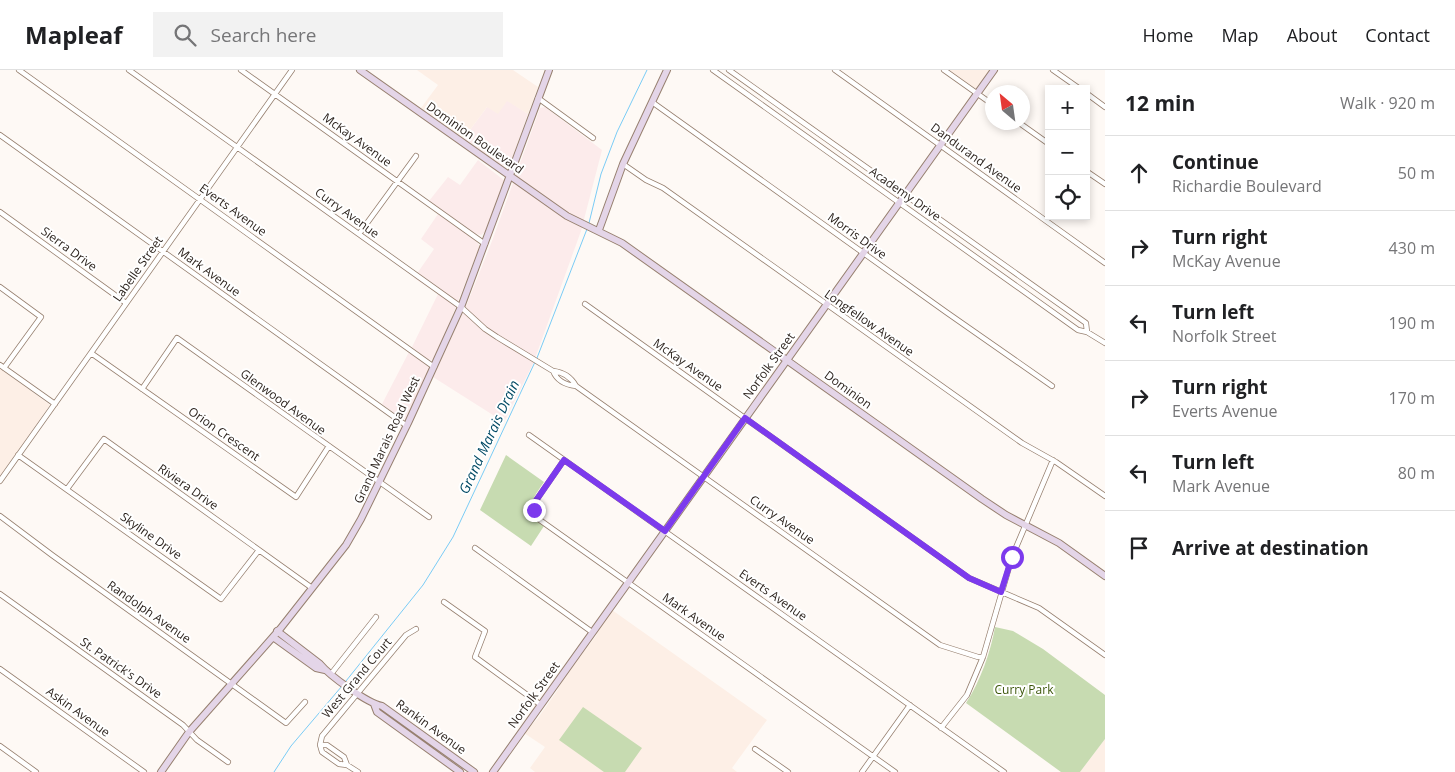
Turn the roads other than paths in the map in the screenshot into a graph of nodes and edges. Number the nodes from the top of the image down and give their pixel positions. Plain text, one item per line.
1 (19, 70) edge
2 (129, 70) edge
3 (242, 70) edge
4 (292, 70) edge
5 (360, 70) edge
6 (549, 70) edge
7 (667, 70) edge
8 (713, 70) edge
9 (729, 70) edge
10 (835, 70) edge
11 (944, 70) edge
12 (994, 70) edge
13 (1053, 70) edge
14 (1074, 85) edge
15 (977, 93) junction
16 (275, 94) junction
17 (1090, 96) edge
18 (538, 98) junction
19 (985, 99) edge
20 (652, 102) junction
21 (1105, 107) edge
22 (1029, 130) edge
23 (0, 134) edge
24 (593, 138) dead end
25 (1045, 141) edge
26 (940, 145) junction
27 (237, 147) junction
28 (416, 156) dead end
29 (623, 164) junction
30 (1090, 174) edge
31 (510, 176) junction
32 (397, 181) junction
33 (1105, 184) edge
34 (905, 195) junction
35 (200, 199) junction
36 (900, 202) junction
37 (0, 212) edge
38 (578, 221) joint
39 (598, 230) junction
40 (359, 234) junction
41 (485, 244) junction
42 (163, 251) junction
43 (863, 253) junction
44 (1105, 263) edge
45 (0, 287) edge
46 (126, 303) junction
47 (585, 304) dead end
48 (827, 304) junction
49 (461, 307) junction
50 (1086, 332) junction
51 (1105, 343) edge
52 (91, 353) junction
53 (787, 360) junction
54 (2, 366) edge
55 (434, 367) junction
56 (1052, 386) dead end
57 (142, 389) junction
58 (55, 404) junction
59 (745, 418) junction
60 (407, 426) junction
61 (530, 435) dead end
62 (328, 446) junction
63 (18, 455) junction
64 (564, 460) junction
65 (1053, 460) junction
66 (704, 477) junction
67 (0, 480) edge
68 (380, 483) junction
69 (67, 489) junction
70 (1105, 496) edge
71 (0, 516) edge
72 (429, 517) dead end
73 (1025, 526) junction
74 (665, 531) junction
75 (475, 548) dead end
76 (258, 550) junction
77 (1105, 576) edge
78 (628, 582) junction
79 (312, 588) junction
80 (1001, 592) junction
81 (0, 594) edge
82 (444, 602) dead end
83 (376, 617) dead end
84 (416, 629) dead end
85 (592, 632) junction
86 (275, 634) junction
87 (1105, 655) edge
88 (983, 656) junction
89 (0, 669) edge
90 (330, 674) junction
91 (231, 683) junction
92 (356, 692) junction
93 (305, 702) dead end
94 (374, 704) junction
95 (541, 705) junction
96 (910, 705) junction
97 (941, 728) junction
98 (190, 732) junction
99 (320, 745) junction
100 (0, 746) edge
101 (755, 749) dead end
102 (873, 757) junction
103 (228, 762) dead end
104 (347, 764) junction
105 (36, 772) edge
106 (144, 772) edge
107 (161, 772) edge
108 (358, 772) edge
109 (460, 772) edge
110 (474, 772) edge
111 (493, 772) edge
112 (788, 772) edge
113 (862, 772) edge
114 (894, 772) edge
115 (1004, 772) edge

1 - 35 street, Everts Avenue
2 - 27 street, Curry Avenue
3 - 16 street, McKay Avenue
4 - 16 street, Labelle Street
5 - 31 street, Dominion Boulevard
6 - 18 street, Grand Marais Road West
7 - 20 street
8 - 36 street, Academy Drive
9 - 34 street, Academy Drive
10 - 26 street, Dandurand Avenue
11 - 15 street
12 - 15 street, Norfolk Street
13 - 14 street
15 - 19 street
15 - 26 street, Norfolk Street
16 - 27 street, Labelle Street
16 - 32 street, McKay Avenue
17 - 21 street
18 - 24 street
18 - 31 street, Grand Marais Road West
20 - 29 street
20 - 43 street, Morris Drive
22 - 25 street
23 - 42 street, Mark Avenue
26 - 34 street, Norfolk Street
26 - 44 street, Dandurand Avenue
27 - 35 street, Labelle Street
27 - 40 street, Curry Avenue
28 - 32 street
29 - 39 street
29 - 48 street, Longfellow Avenue
30 - 33 street
31 - 38 street, Dominion Boulevard
31 - 41 street, Grand Marais Road West
32 - 40 street
32 - 41 street, McKay Avenue
34 - 36 street, Norfolk Street
34 - 50 street, Academy Drive
35 - 42 street, Labelle Street
35 - 55 street, Everts Avenue
36 - 43 street, Norfolk Street
36 - 50 street, Academy Drive
37 - 46 street, Sierra Drive
38 - 39 street, Dominion
39 - 53 street, Dominion
40 - 49 street, Curry Avenue
41 - 49 street, Grand Marais Road West
42 - 46 street, Labelle Street
42 - 60 street, Mark Avenue
43 - 48 street, Norfolk Street
43 - 56 street, Morris Drive
45 - 54 street
46 - 52 street, Labelle Street
47 - 59 street, McKay Avenue
48 - 53 street, Norfolk Street
48 - 65 street, Longfellow Avenue
49 - 55 street, Grand Marais Road West
49 - 66 street, Curry Avenue
50 - 51 street, Academy Drive
52 - 57 street, Orion Crescent
52 - 58 street, Labelle Street
53 - 59 street, Norfolk Street
53 - 73 street, Dominion
54 - 58 street
55 - 60 street, Grand Marais Road West
57 - 62 street, Glenwood Avenue
57 - 62 street, Orion Crescent
58 - 63 street, Labelle Street
59 - 66 street, Norfolk Street
59 - 80 street, McKay Avenue
60 - 68 street, Grand Marais Road West
61 - 64 street, Everts Avenue
62 - 68 street, Glenwood Avenue
63 - 67 street, Labelle Street
63 - 69 street, Skyline Drive
64 - 74 street, Everts Avenue
64 - 78 street, Mark Avenue
65 - 70 street, Longfellow Avenue
65 - 73 street
66 - 74 street, Norfolk Street
66 - 88 street, Curry Avenue
68 - 72 street, Glenwood Avenue
68 - 79 street, Grand Marais Road West
69 - 76 street, Skyline Drive
69 - 76 street, Riviera Drive
71 - 91 street, Randolph Avenue
73 - 77 street, Dominion
73 - 80 street
74 - 78 street, Norfolk Street
74 - 96 street, Everts Avenue
75 - 85 street
76 - 79 street, Riviera Drive
78 - 85 street, Norfolk Street
78 - 102 street, Mark Avenue
79 - 86 street, Grand Marais Road West
80 - 87 street, McKay Avenue
80 - 88 street
81 - 98 street, St. Patrick's Drive
82 - 95 street
83 - 90 street
84 - 92 street, West Grand Court
85 - 95 street, Norfolk Street
86 - 90 street, Rankin Avenue
86 - 91 street, Grand Marais Road West
88 - 97 street
89 - 106 street, Askin Avenue
90 - 92 street, Rankin Avenue
91 - 93 street, Randolph Avenue
91 - 98 street, Grand Marais Road West
92 - 94 street, Rankin Avenue
92 - 99 street, West Grand Court
94 - 109 street, Rankin Avenue
94 - 110 street, Rankin Avenue
95 - 111 street, Norfolk Street
96 - 97 street, Everts Avenue
96 - 102 street
97 - 115 street, Everts Avenue
98 - 103 street, St. Patrick's Drive
98 - 107 street, Grand Marais Road West
99 - 104 street
99 - 104 street
100 - 105 street
101 - 112 street
102 - 113 street
102 - 114 street, Mark Avenue
104 - 108 street

